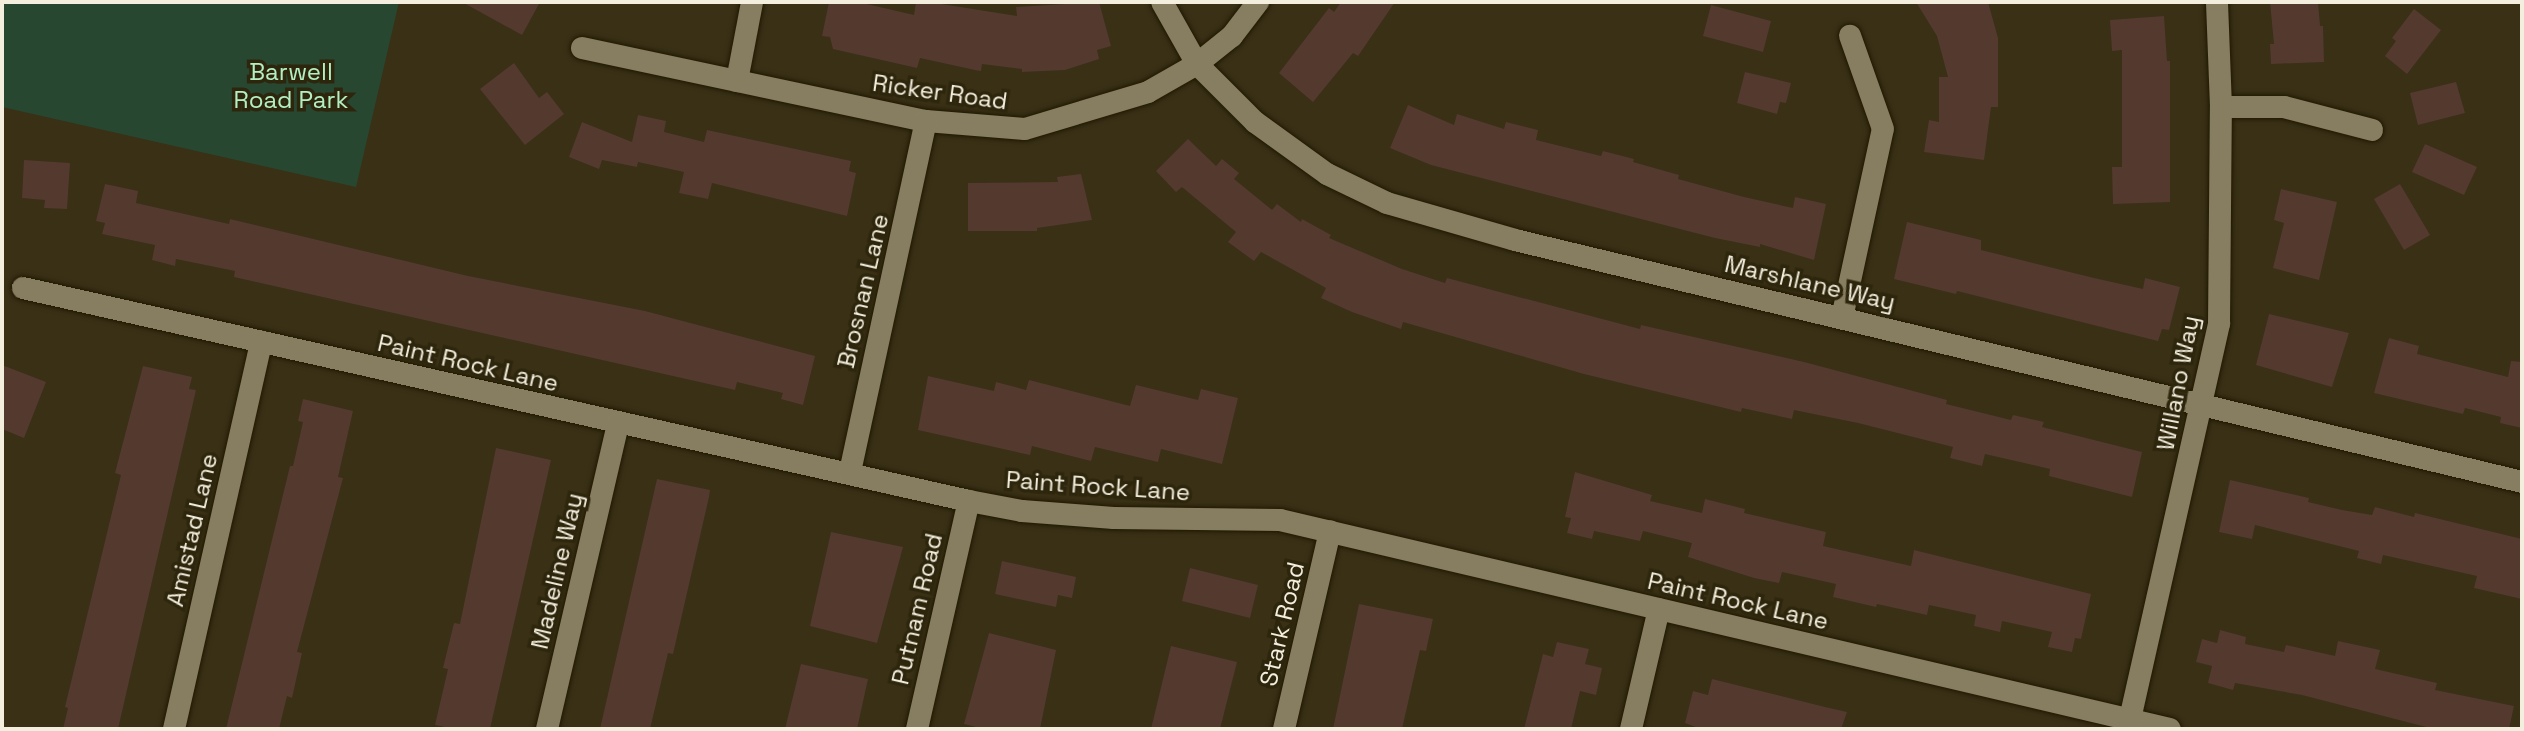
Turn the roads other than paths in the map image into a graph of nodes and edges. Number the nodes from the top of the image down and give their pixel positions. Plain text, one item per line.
1 (752, 2) edge
2 (1162, 2) edge
3 (1258, 2) edge
4 (2217, 2) edge
5 (1850, 36) dead end
6 (582, 48) dead end
7 (1197, 64) junction
8 (737, 81) junction
9 (2221, 107) junction
10 (926, 121) junction
11 (2372, 130) dead end
12 (23, 288) dead end
13 (1842, 318) junction
14 (261, 342) junction
15 (2203, 404) junction
16 (618, 424) junction
17 (850, 472) junction
18 (2522, 482) edge
19 (969, 501) junction
20 (1330, 531) junction
21 (1659, 609) junction
22 (2130, 719) junction
23 (174, 729) edge
24 (547, 729) edge
25 (917, 729) edge
26 (1284, 729) edge
27 (1631, 729) edge
28 (2170, 729) edge

1 - 8 street
2 - 7 street, Marshlane Way
3 - 7 street, Ricker Road
4 - 9 street, Willano Way
5 - 13 street
6 - 8 street, Ricker Road
7 - 10 street, Ricker Road
7 - 13 street, Marshlane Way
8 - 10 street, Ricker Road
9 - 11 street
9 - 15 street, Willano Way
10 - 17 street, Brosnan Lane
12 - 14 street, Paint Rock Lane
13 - 15 street, Marshlane Way
14 - 16 street, Paint Rock Lane
14 - 23 street, Amistad Lane
15 - 18 street, Marshlane Way
15 - 22 street, Willano Way
16 - 17 street, Paint Rock Lane
16 - 24 street, Madeline Way
17 - 19 street, Paint Rock Lane
19 - 20 street, Paint Rock Lane
19 - 25 street, Putnam Road
20 - 21 street, Paint Rock Lane
20 - 26 street, Stark Road
21 - 22 street, Paint Rock Lane
21 - 27 street
22 - 28 street, Paint Rock Lane

